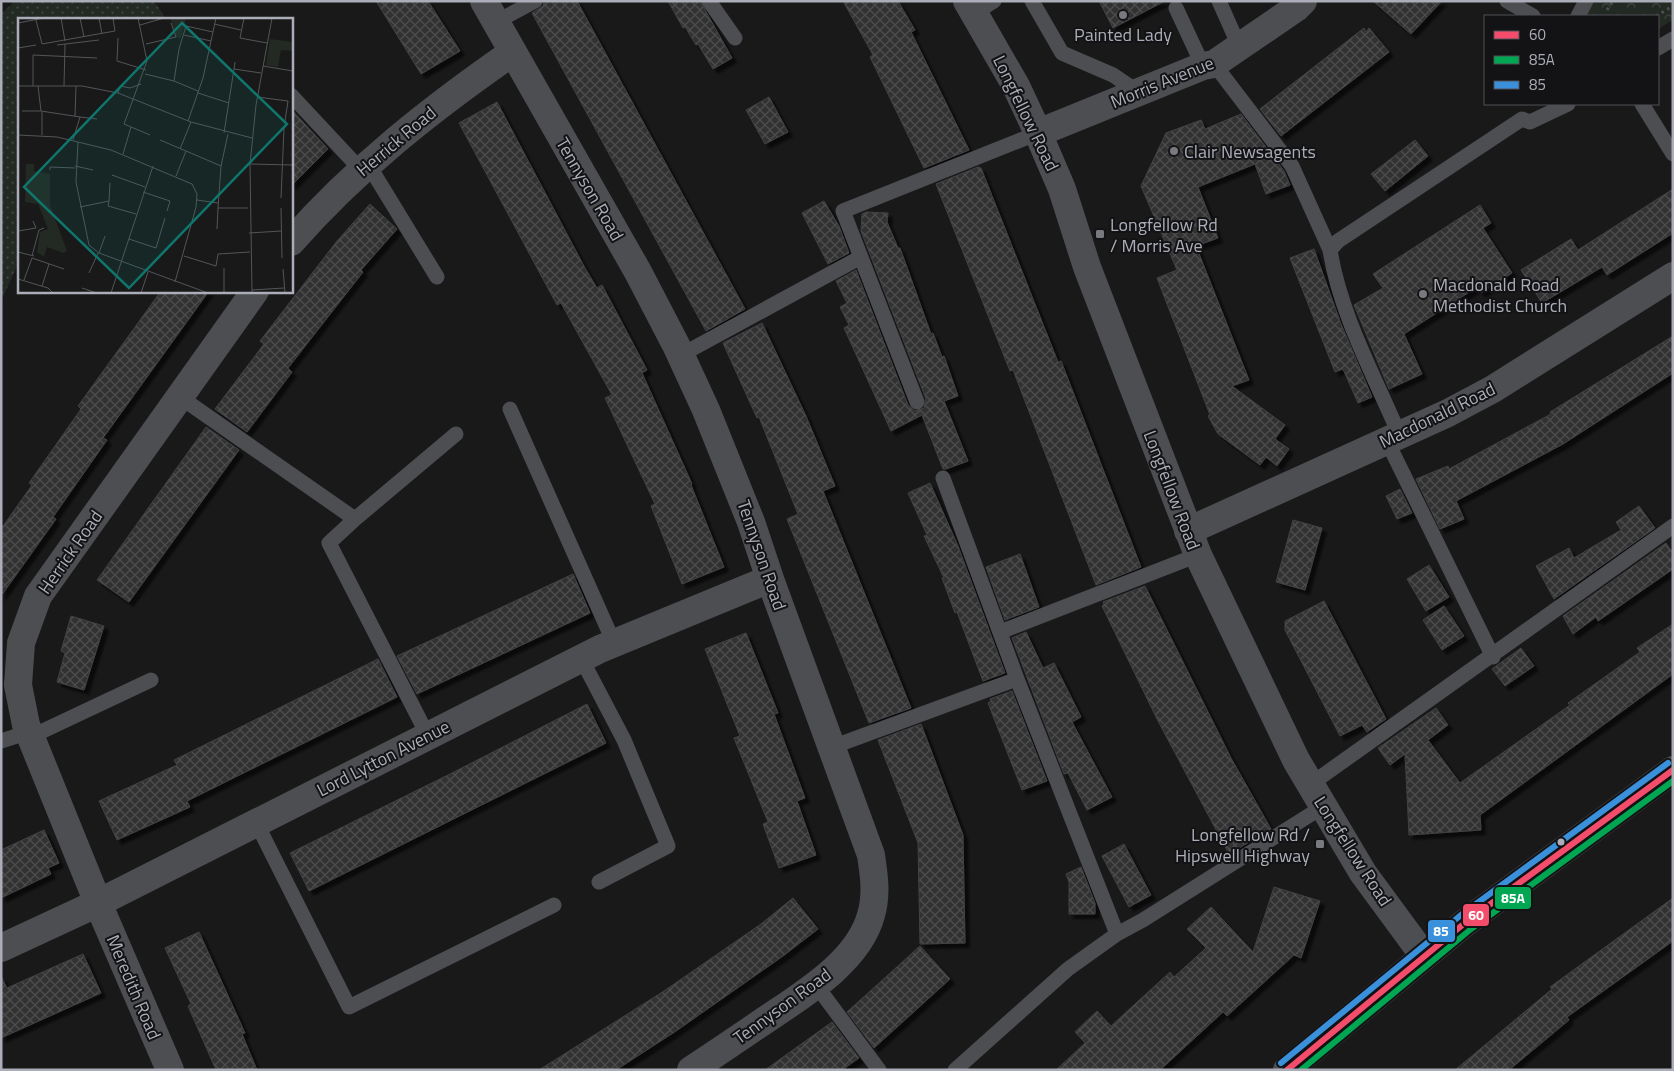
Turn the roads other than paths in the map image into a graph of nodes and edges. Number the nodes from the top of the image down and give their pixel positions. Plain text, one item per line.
1 (535, 1) edge
2 (708, 1) edge
3 (1032, 1) edge
4 (1219, 1) edge
5 (1303, 1) edge
6 (1507, 1) edge
7 (1586, 1) edge
8 (979, 5) edge
9 (1176, 8) dead end
10 (490, 12) edge
11 (1531, 15) edge
12 (1579, 15) edge
13 (736, 38) dead end
14 (1673, 39) edge
15 (1239, 46) junction
16 (1659, 47) edge
17 (513, 52) junction
18 (1208, 65) junction
19 (1138, 92) junction
20 (292, 96) edge
21 (1566, 105) edge
22 (1643, 105) edge
23 (1038, 133) junction
24 (1673, 154) edge
25 (364, 167) junction
26 (292, 241) edge
27 (1330, 250) junction
28 (861, 257) junction
29 (1673, 276) edge
30 (437, 277) dead end
31 (255, 292) edge
32 (680, 355) junction
33 (180, 397) junction
34 (918, 402) dead end
35 (510, 409) dead end
36 (456, 434) dead end
37 (1392, 437) junction
38 (944, 478) dead end
39 (356, 519) junction
40 (1673, 526) edge
41 (1193, 543) junction
42 (770, 579) junction
43 (1000, 632) junction
44 (614, 643) junction
45 (1493, 657) junction
46 (581, 658) junction
47 (1017, 679) junction
48 (151, 680) dead end
49 (30, 734) junction
50 (428, 736) junction
51 (1, 741) edge
52 (832, 747) junction
53 (1671, 775) edge
54 (1317, 795) junction
55 (256, 822) junction
56 (599, 882) dead end
57 (98, 904) junction
58 (554, 905) dead end
59 (1117, 934) junction
60 (1, 948) edge
61 (1424, 956) junction
62 (816, 985) junction
63 (170, 1070) edge
64 (692, 1070) edge
65 (879, 1070) edge
66 (956, 1070) edge
67 (1287, 1070) edge

1 - 10 lane
2 - 13 lane
3 - 19 lane
4 - 15 lane
5 - 15 street, Morris Avenue
6 - 11 lane
7 - 12 lane
8 - 23 street, Longfellow Road
9 - 18 lane
10 - 17 street, Tennyson Road
14 - 16 lane
15 - 18 street, Morris Avenue
17 - 25 street, Herrick Road
17 - 32 street, Tennyson Road
18 - 19 street, Morris Avenue
18 - 27 lane
19 - 23 street, Morris Avenue
20 - 25 lane
21 - 27 lane
22 - 24 lane
23 - 28 lane
23 - 41 street, Longfellow Road
25 - 26 street, Herrick Road
25 - 30 lane
27 - 37 lane
28 - 32 lane
28 - 34 lane
29 - 37 street, Macdonald Road
31 - 33 street, Herrick Road
32 - 42 street, Tennyson Road
33 - 39 lane
33 - 49 street, Herrick Road
35 - 44 lane
36 - 39 lane
37 - 41 street, Macdonald Road
37 - 45 lane
38 - 43 lane
39 - 50 lane
40 - 45 lane
41 - 43 lane
41 - 54 street, Longfellow Road
42 - 44 street, Lord Lytton Avenue
42 - 52 street, Tennyson Road
43 - 47 lane
44 - 46 street, Lord Lytton Avenue
45 - 54 lane
46 - 50 street, Lord Lytton Avenue
46 - 56 lane
47 - 52 lane
47 - 59 lane
48 - 49 lane
49 - 51 lane
49 - 57 street, Herrick Road
50 - 55 street, Lord Lytton Avenue
52 - 62 street, Tennyson Road
53 - 61 street
54 - 59 lane
54 - 61 street, Longfellow Road
55 - 57 street, Lord Lytton Avenue
55 - 58 lane
57 - 60 street, Lord Lytton Avenue
57 - 63 street, Meredith Road
59 - 66 lane
61 - 67 street
62 - 64 street, Tennyson Road
62 - 65 lane

